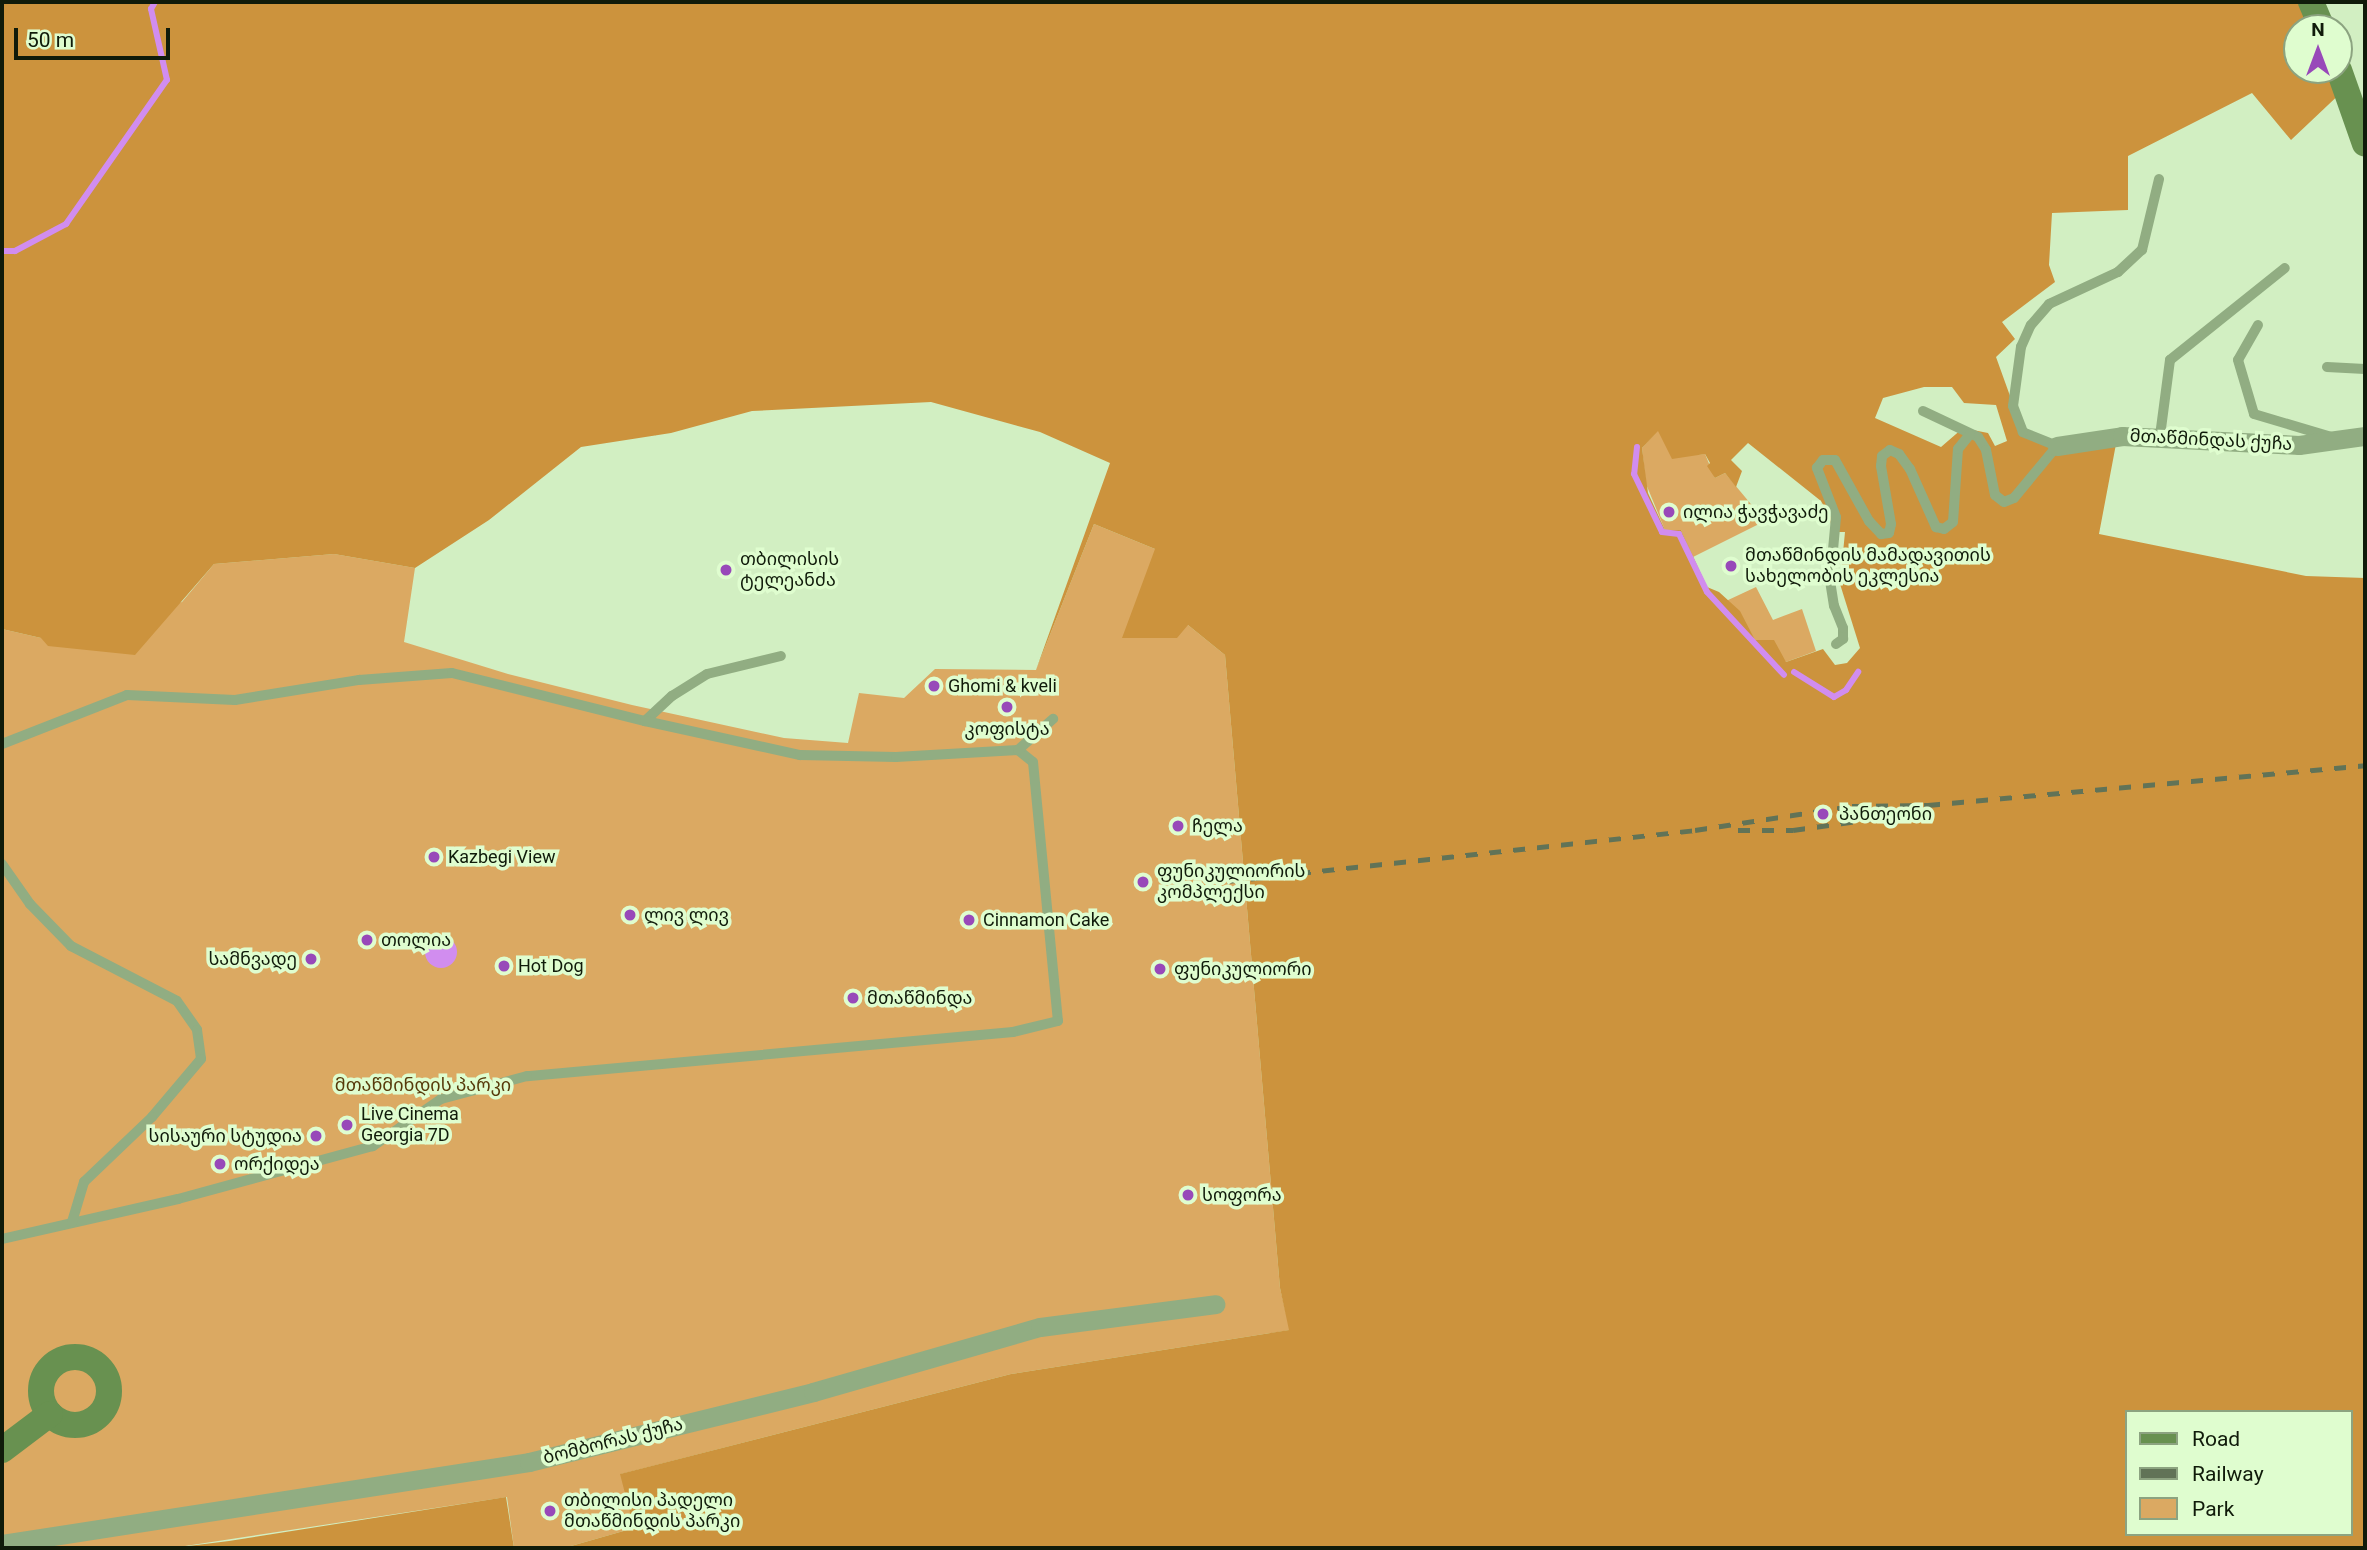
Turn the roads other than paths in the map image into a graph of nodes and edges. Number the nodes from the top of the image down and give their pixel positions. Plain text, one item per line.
1 (2344, 84) edge
2 (2365, 144) edge
3 (2160, 179) dead end
4 (2285, 268) dead end
5 (2258, 325) dead end
6 (2327, 366) dead end
7 (2365, 369) edge
8 (1923, 411) dead end
9 (1970, 434) junction
10 (2160, 436) junction
11 (2365, 436) edge
12 (2338, 439) junction
13 (2057, 446) junction
14 (1836, 644) dead end
15 (780, 656) dead end
16 (1053, 719) dead end
17 (645, 722) junction
18 (2, 744) edge
19 (1018, 750) junction
20 (2, 864) edge
21 (72, 1222) junction
22 (2, 1238) edge
23 (1216, 1304) dead end
24 (50, 1414) dead end
25 (2, 1450) edge
26 (2, 1544) edge

1 - 2 street
3 - 13 lane
4 - 10 lane
5 - 12 lane
6 - 7 lane
8 - 9 lane
9 - 13 lane
9 - 14 lane
10 - 12 street, მთაწმინდას ქუჩა
10 - 13 street, მთაწმინდას ქუჩა
11 - 12 street, მთაწმინდას ქუჩა
15 - 17 lane
16 - 19 lane
17 - 18 lane
17 - 19 lane
19 - 21 lane
20 - 21 lane
21 - 22 lane
23 - 26 street, ბომბორას ქუჩა
24 - 25 street

